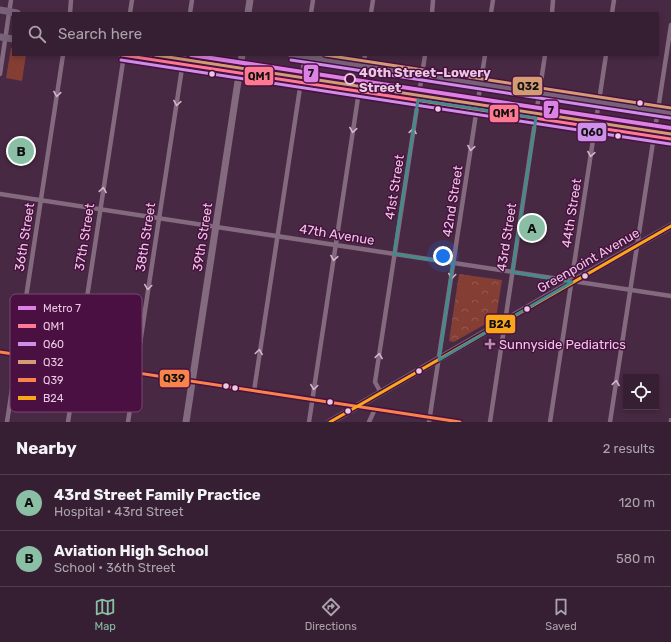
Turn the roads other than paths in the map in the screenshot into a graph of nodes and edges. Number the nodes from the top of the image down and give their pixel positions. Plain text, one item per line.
1 (11, 0) edge
2 (72, 0) edge
3 (132, 0) edge
4 (192, 0) edge
5 (250, 0) edge
6 (313, 0) edge
7 (373, 0) edge
8 (434, 0) edge
9 (493, 0) edge
10 (554, 0) edge
11 (614, 0) edge
12 (0, 10) edge
13 (13, 12) edge
14 (70, 12) edge
15 (130, 12) edge
16 (190, 12) edge
17 (248, 12) edge
18 (311, 12) edge
19 (371, 12) edge
20 (432, 12) edge
21 (491, 12) edge
22 (552, 12) edge
23 (612, 12) edge
24 (12, 16) edge
25 (671, 25) edge
26 (6, 38) edge
27 (63, 56) edge
28 (123, 56) edge
29 (130, 56) edge
30 (184, 56) edge
31 (242, 56) edge
32 (305, 56) edge
33 (365, 56) edge
34 (426, 56) edge
35 (485, 56) edge
36 (546, 56) edge
37 (606, 56) edge
38 (182, 64) junction
39 (363, 65) junction
40 (239, 73) junction
41 (0, 74) edge
42 (422, 74) junction
43 (300, 82) junction
44 (480, 84) junction
45 (359, 91) junction
46 (540, 93) junction
47 (418, 100) junction
48 (599, 102) junction
49 (477, 109) junction
50 (658, 111) junction
51 (671, 113) edge
52 (536, 118) junction
53 (595, 127) junction
54 (654, 136) junction
55 (671, 139) edge
56 (0, 194) edge
57 (41, 200) junction
58 (100, 210) junction
59 (159, 218) junction
60 (671, 226) edge
61 (215, 227) junction
62 (277, 236) junction
63 (336, 245) junction
64 (637, 245) junction
65 (394, 254) junction
66 (454, 263) junction
67 (512, 272) junction
68 (572, 282) junction
69 (630, 290) junction
70 (26, 294) edge
71 (87, 294) edge
72 (671, 296) edge
73 (505, 322) junction
74 (142, 333) edge
75 (0, 352) edge
76 (10, 354) edge
77 (439, 360) junction
78 (142, 374) edge
79 (192, 381) junction
80 (254, 391) junction
81 (381, 393) junction
82 (312, 400) junction
83 (10, 402) edge
84 (357, 407) junction
85 (375, 409) junction
86 (69, 412) edge
87 (130, 412) edge
88 (430, 420) edge
89 (7, 422) edge
90 (68, 422) edge
91 (128, 422) edge
92 (186, 422) edge
93 (309, 422) edge
94 (330, 422) edge
95 (369, 422) edge
96 (460, 422) edge
97 (490, 422) edge
98 (550, 422) edge
99 (610, 422) edge

1 - 13 street
2 - 14 street
3 - 15 street
4 - 16 street
5 - 17 street
6 - 18 street
7 - 19 street
8 - 20 street
9 - 21 street
10 - 22 street
11 - 23 street
12 - 13 main road
24 - 26 street
25 - 50 street
26 - 41 street
27 -> 57 street, 36th Street
58 -> 28 street, 37th Street
29 - 38 main road
30 - 38 street, 38th Street
31 - 40 street, 39th Street
32 - 39 main road
32 - 43 street
33 - 39 street
34 - 42 street, 41st Street
35 - 44 street, 42nd Street
36 - 46 street, 43rd Street
37 - 48 street, 44th Street
38 - 40 main road
38 -> 59 street, 38th Street
39 - 42 main road
40 - 43 main road
40 - 61 street, 39th Street
42 - 44 main road
42 - 47 street, 41st Street
43 - 45 main road
43 - 62 street
44 - 46 main road
44 - 49 street, 42nd Street
45 - 47 main road
45 -> 63 street
46 - 48 main road
46 - 52 street, 43rd Street
47 - 49 main road
65 -> 47 street, 41st Street
48 - 50 main road
48 - 53 street, 44th Street
49 - 52 main road
49 -> 66 street, 42nd Street
50 - 51 main road
50 - 54 street
52 - 53 main road
52 - 67 street, 43rd Street
53 - 54 main road
53 -> 68 street, 44th Street
54 - 55 main road
54 - 64 street
56 - 57 street, 47th Avenue
57 - 58 street, 47th Avenue
57 - 70 street, 36th Street
58 - 59 street, 47th Avenue
58 - 71 street, 37th Street
59 - 61 street, 47th Avenue
59 -> 74 street, 38th Street
60 - 64 main road, Greenpoint Avenue
61 - 62 street, 47th Avenue
61 - 79 street, 39th Street
62 - 63 street, 47th Avenue
80 -> 62 street
63 - 65 street, 47th Avenue
63 -> 82 street
64 - 68 main road, Greenpoint Avenue
64 - 69 street
65 - 66 street, 47th Avenue
81 -> 65 street, 41st Street
66 - 67 street, 47th Avenue
66 -> 77 street, 42nd Street
67 - 68 street, 47th Avenue
67 - 73 street, 43rd Street
68 - 69 street, 47th Avenue
68 - 73 main road, Greenpoint Avenue
68 - 98 street, 44th Street
69 - 72 street, 47th Avenue
99 -> 69 street
73 - 77 main road, Greenpoint Avenue
73 - 97 street, 43rd Street
75 - 76 street
77 - 81 main road, Greenpoint Avenue
77 - 88 street, 42nd Street
78 - 79 street
79 - 80 street
79 - 92 street, 39th Street
80 - 82 street
81 - 84 main road, Greenpoint Avenue
82 - 84 street
82 - 93 street
83 - 89 street, 36th Street
84 - 85 street
84 - 94 main road, Greenpoint Avenue
85 - 88 street
85 - 95 street
86 - 90 street, 37th Street
87 - 91 street, 38th Street
88 - 96 street

